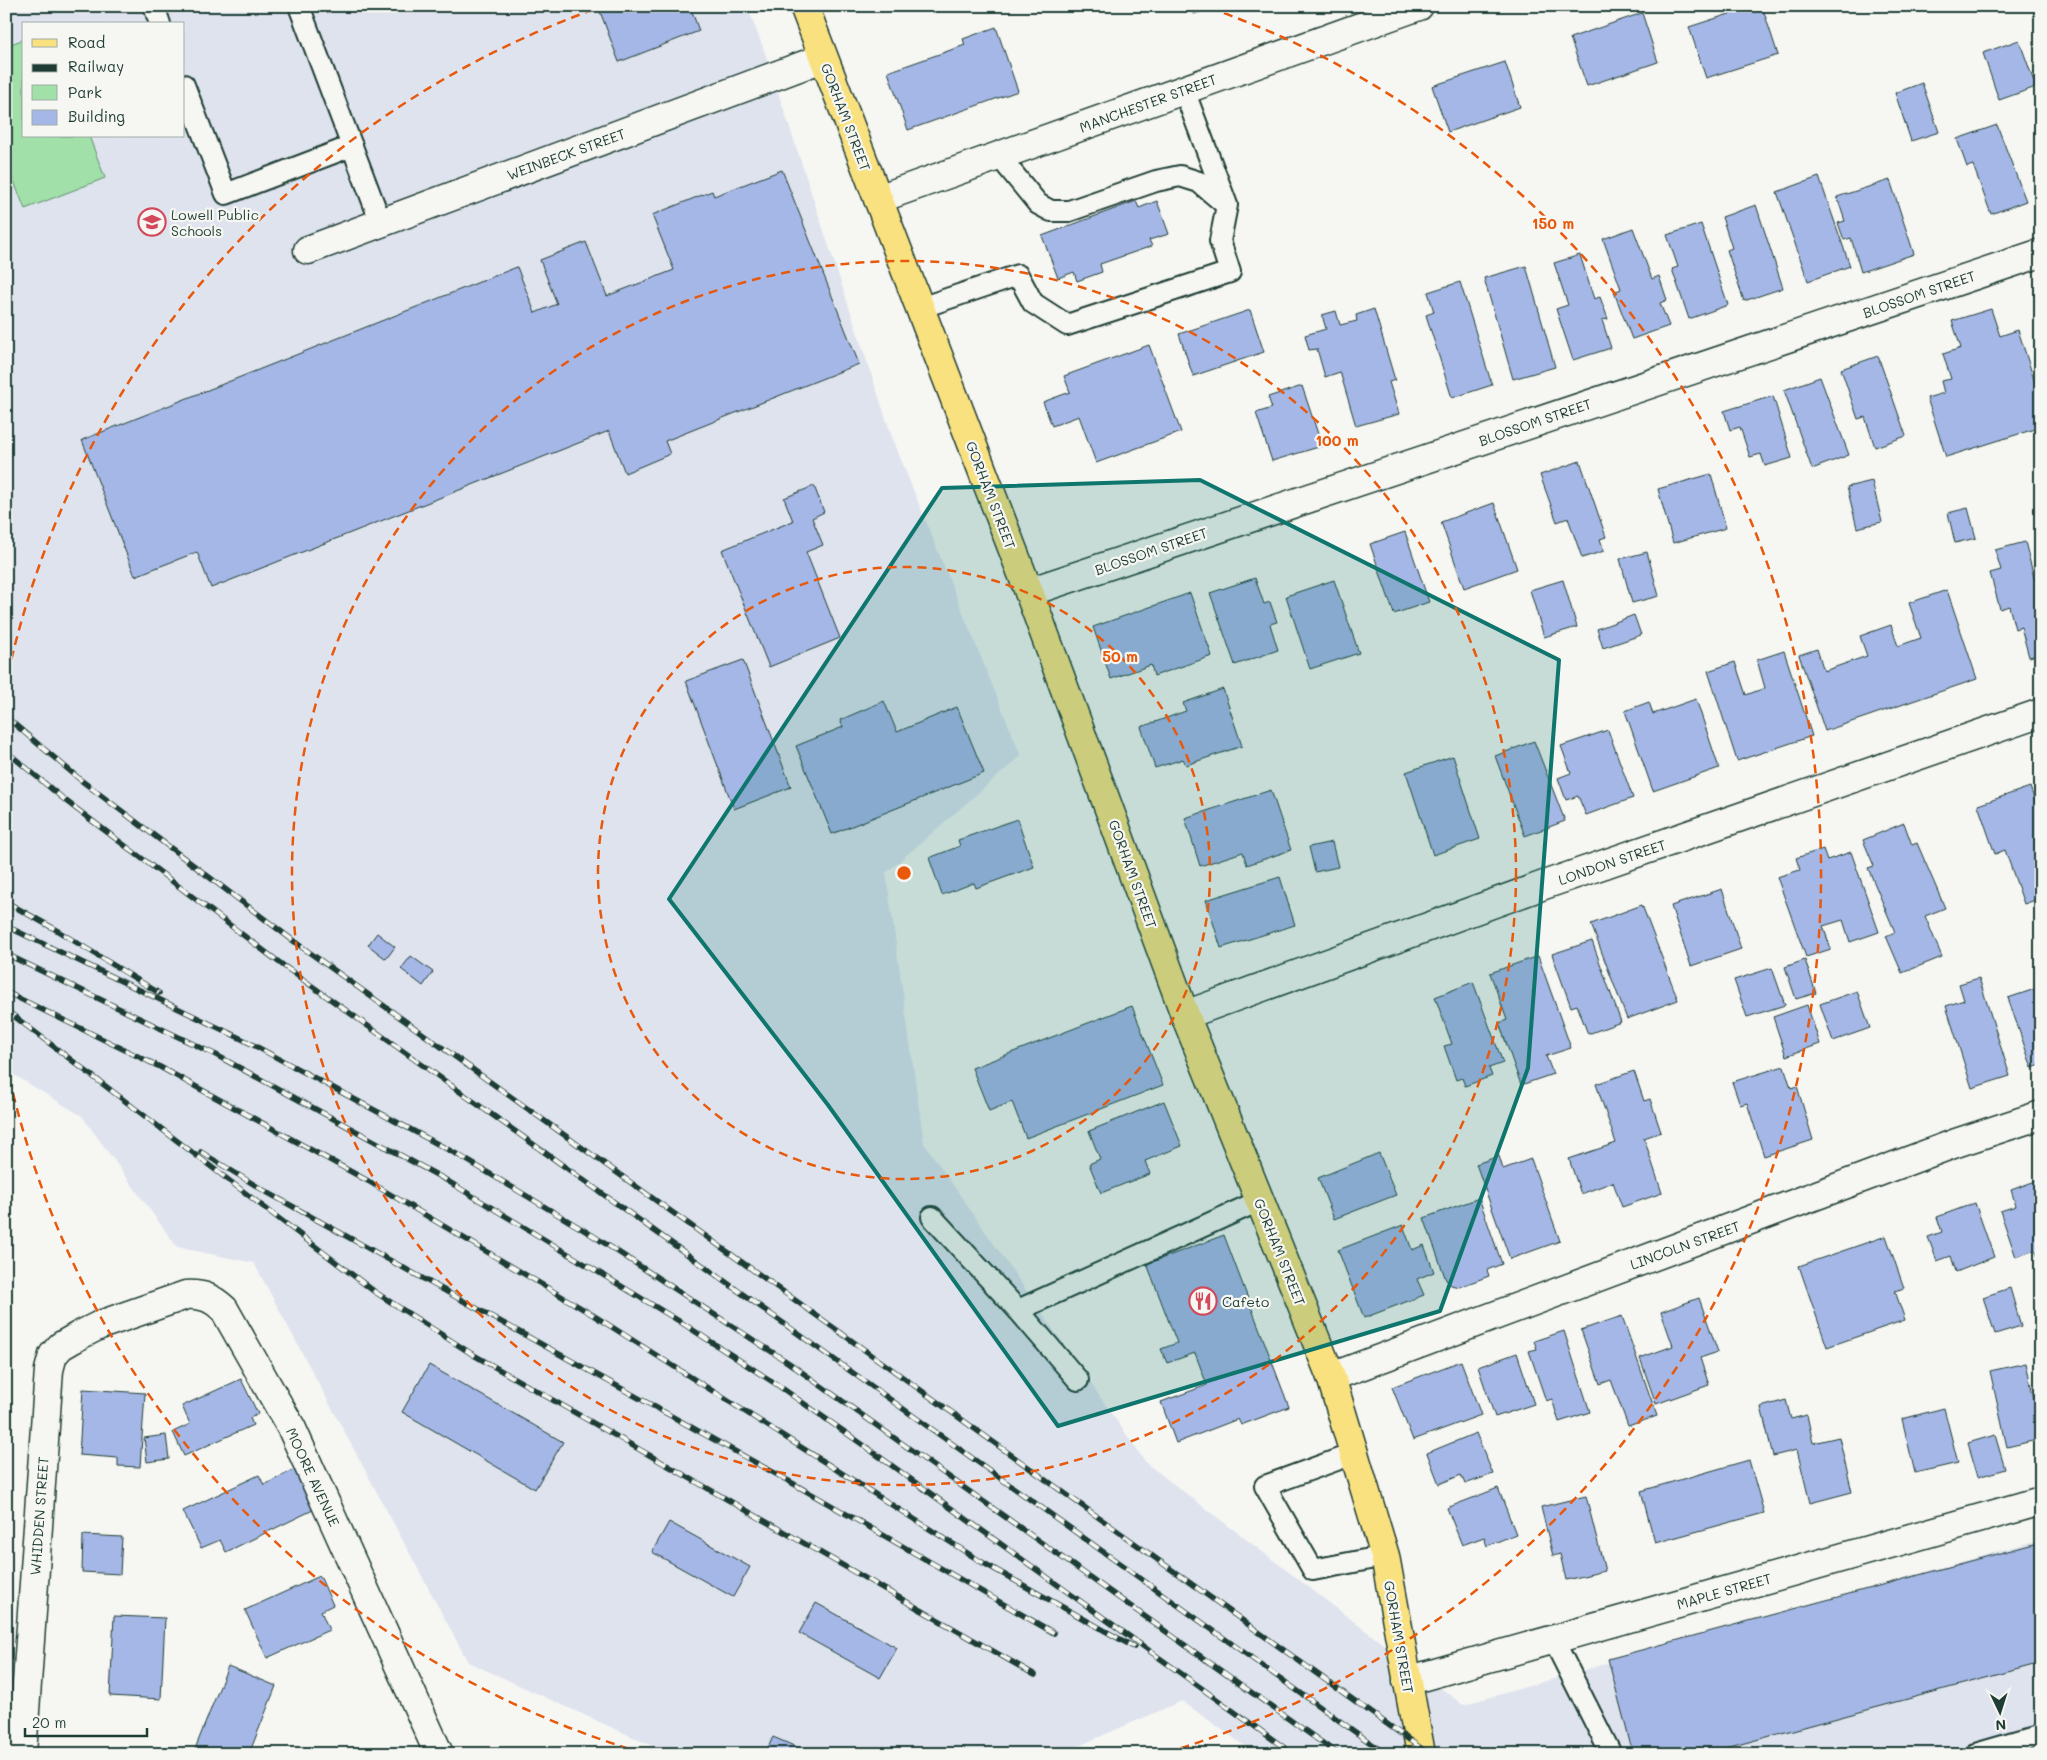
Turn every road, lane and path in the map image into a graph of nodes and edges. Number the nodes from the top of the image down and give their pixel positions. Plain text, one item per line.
1 (154, 6) edge
2 (299, 6) edge
3 (804, 6) edge
4 (1419, 6) edge
5 (159, 22) edge
6 (823, 58) junction
7 (185, 88) edge
8 (1184, 90) junction
9 (352, 146) junction
10 (999, 156) junction
11 (878, 199) junction
12 (1227, 205) junction
13 (382, 223) junction
14 (308, 250) dead end
15 (2041, 253) edge
16 (920, 308) junction
17 (1029, 592) junction
18 (2041, 713) edge
19 (1185, 1016) junction
20 (2041, 1115) edge
21 (1259, 1201) junction
22 (932, 1217) dead end
23 (1018, 1310) junction
24 (119, 1319) joint
25 (1331, 1377) junction
26 (1078, 1380) dead end
27 (1353, 1454) junction
28 (2041, 1501) edge
29 (1384, 1556) junction
30 (1553, 1639) junction
31 (1407, 1681) junction
32 (2041, 1735) edge
33 (22, 1754) edge
34 (439, 1754) edge
35 (1421, 1754) edge
36 (1611, 1754) edge
37 (1975, 1754) edge

1 - 5 lane
2 - 9 lane
3 - 6 main road, GORHAM STREET
4 - 8 street, MANCHESTER STREET
6 - 11 main road, GORHAM STREET
6 - 13 street, WEINBECK STREET
7 - 9 lane
8 - 10 street, MANCHESTER STREET
8 - 12 lane
9 - 13 lane
10 - 11 street, MANCHESTER STREET
10 - 12 lane
11 - 16 main road, GORHAM STREET
12 - 16 lane
13 - 14 street, WEINBECK STREET
15 - 17 street, BLOSSOM STREET
16 - 17 main road, GORHAM STREET
17 - 19 main road, GORHAM STREET
18 - 19 street, LONDON STREET
19 - 21 main road, GORHAM STREET
20 - 25 street, LINCOLN STREET
21 - 23 lane
21 - 25 main road, GORHAM STREET
22 - 23 lane
23 - 26 lane
24 - 33 street, WHIDDEN STREET
24 - 34 street, MOORE AVENUE
25 - 27 main road, GORHAM STREET
27 - 29 main road, GORHAM STREET
27 - 29 lane
28 - 30 street, MAPLE STREET
29 - 31 main road, GORHAM STREET
30 - 31 street, MAPLE STREET
30 - 36 lane
31 - 35 main road, GORHAM STREET
32 - 37 lane

